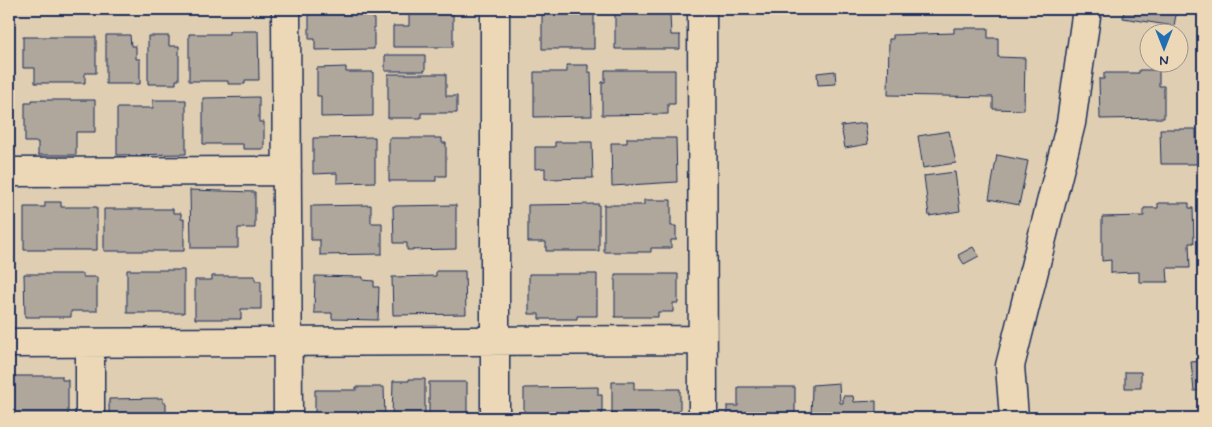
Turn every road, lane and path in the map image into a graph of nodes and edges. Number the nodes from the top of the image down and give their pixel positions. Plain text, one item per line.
1 (286, 9) edge
2 (495, 9) edge
3 (702, 9) edge
4 (1087, 9) edge
5 (287, 171) junction
6 (9, 172) edge
7 (495, 340) junction
8 (702, 340) junction
9 (9, 342) edge
10 (288, 342) junction
11 (90, 343) junction
12 (90, 418) edge
13 (288, 418) edge
14 (495, 418) edge
15 (703, 418) edge
16 (1014, 418) edge

1 - 5 street
2 - 7 street
3 - 8 street
4 - 16 street
5 - 6 street
5 - 10 street
7 - 8 street
7 - 10 street
7 - 14 street
8 - 15 street
9 - 11 street
10 - 11 street
10 - 13 street
11 - 12 street

